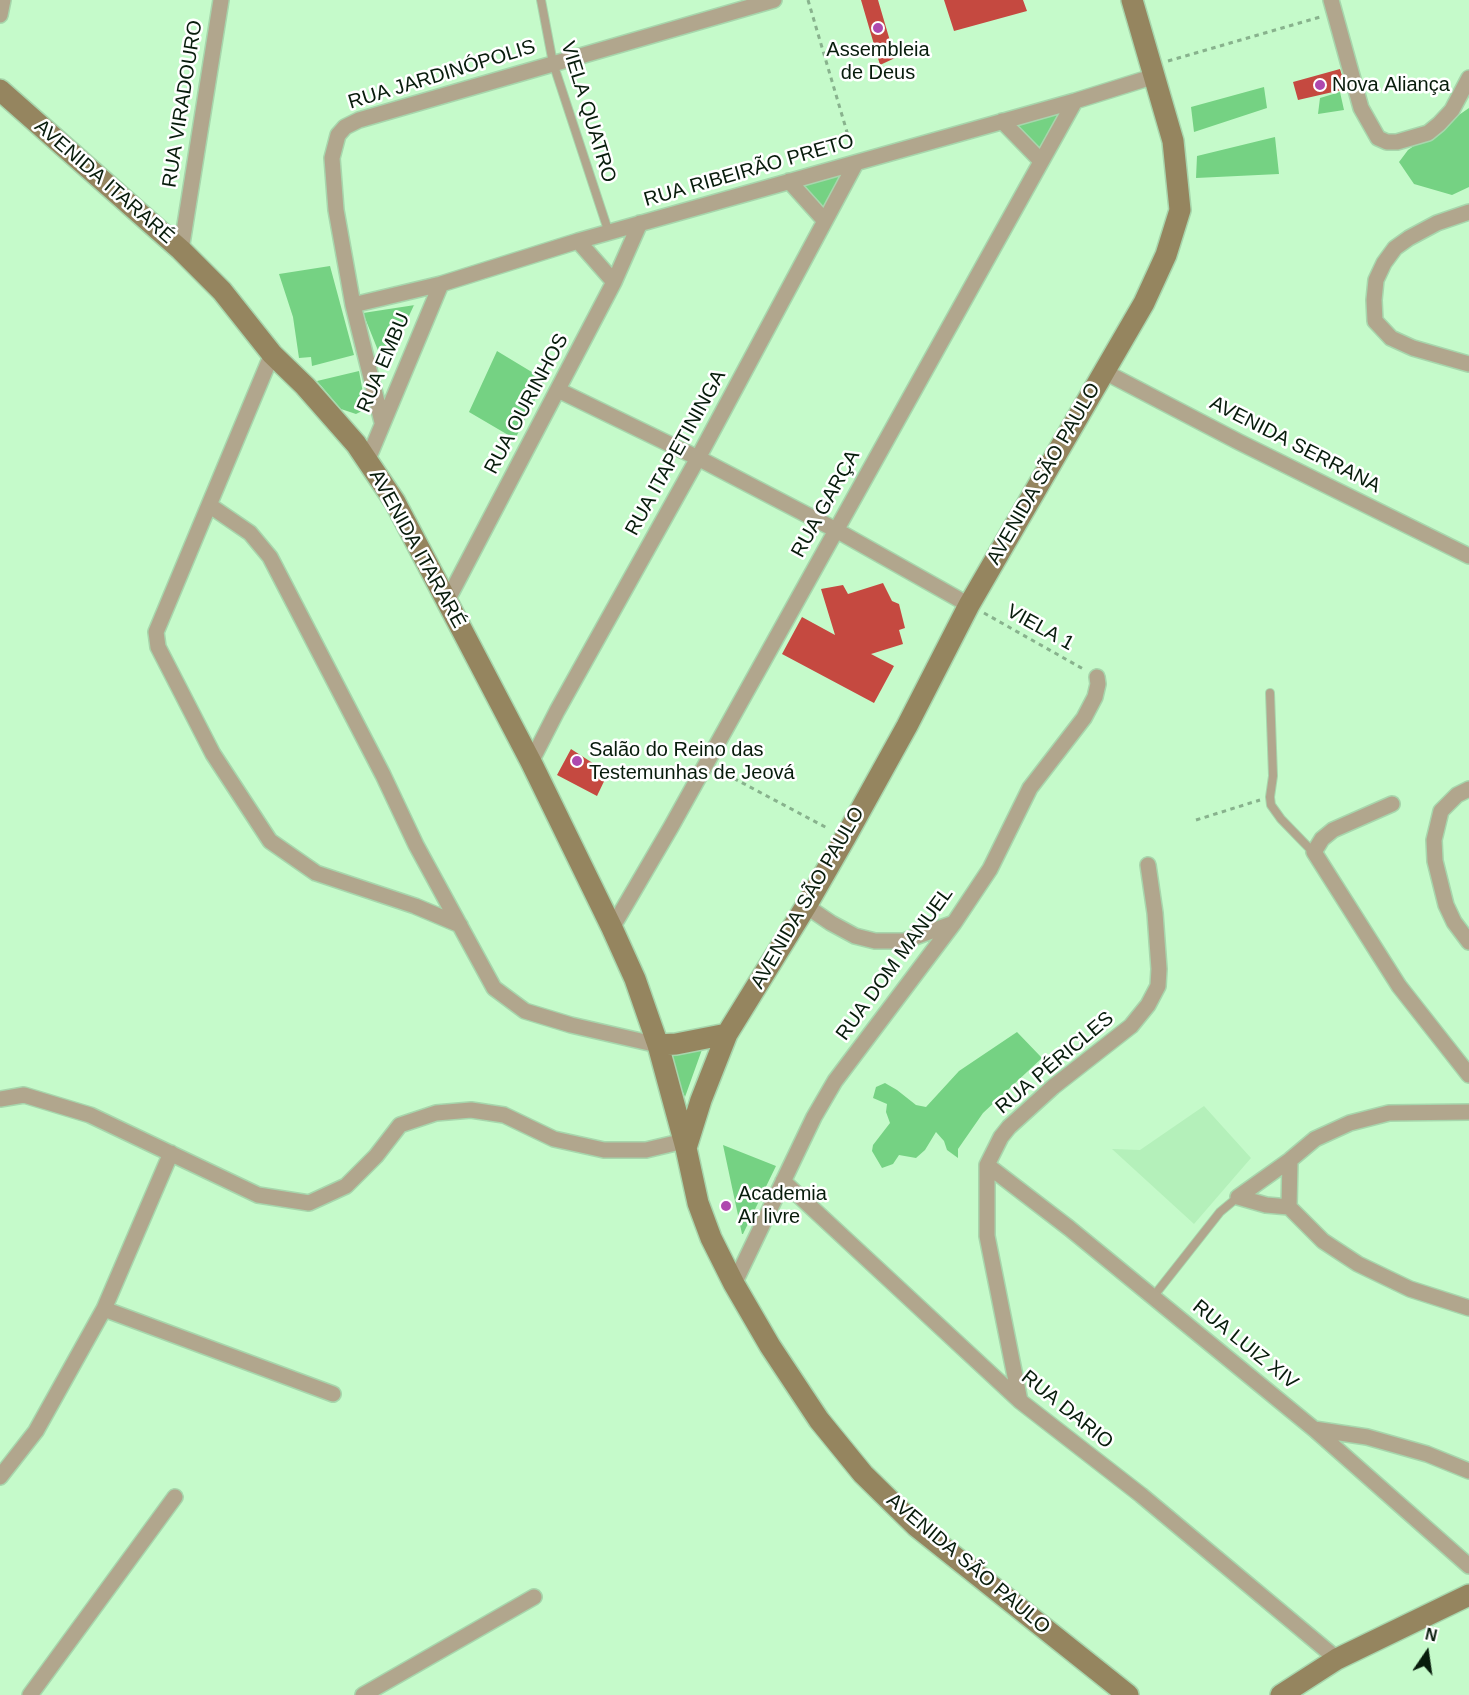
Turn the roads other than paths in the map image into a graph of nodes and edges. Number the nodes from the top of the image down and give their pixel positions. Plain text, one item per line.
1 (3, 0) edge
2 (541, 0) edge
3 (774, 0) edge
4 (1132, 0) edge
5 (223, 3) edge
6 (1333, 6) edge
7 (0, 15) edge
8 (553, 63) junction
9 (1154, 71) junction
10 (1469, 78) edge
11 (0, 90) edge
12 (1075, 101) junction
13 (1002, 121) junction
14 (1041, 160) junction
15 (856, 163) junction
16 (789, 181) junction
17 (1469, 212) edge
18 (825, 221) junction
19 (640, 223) junction
20 (609, 233) junction
21 (578, 241) junction
22 (182, 250) junction
23 (614, 282) junction
24 (441, 284) junction
25 (353, 305) junction
26 (272, 354) junction
27 (1469, 364) edge
28 (1103, 371) junction
29 (558, 390) junction
30 (382, 422) junction
31 (698, 458) junction
32 (368, 459) junction
33 (209, 505) junction
34 (836, 530) junction
35 (1469, 556) edge
36 (447, 601) junction
37 (969, 605) junction
38 (1097, 677) road end
39 (1270, 693) dead end
40 (531, 762) junction
41 (1469, 789) edge
42 (1392, 804) dead end
43 (1316, 854) junction
44 (1148, 865) dead end
45 (806, 906) junction
46 (954, 923) junction
47 (460, 925) junction
48 (612, 928) junction
49 (1469, 942) edge
50 (728, 1034) junction
51 (658, 1045) junction
52 (1469, 1075) edge
53 (0, 1099) edge
54 (1469, 1112) edge
55 (685, 1145) junction
56 (171, 1153) junction
57 (1290, 1160) junction
58 (987, 1165) junction
59 (783, 1181) junction
60 (1239, 1197) junction
61 (1288, 1207) junction
62 (734, 1284) junction
63 (1154, 1297) junction
64 (1469, 1308) edge
65 (104, 1309) junction
66 (333, 1394) dead end
67 (1020, 1401) junction
68 (1314, 1429) junction
69 (1469, 1471) edge
70 (0, 1476) edge
71 (175, 1497) dead end
72 (1469, 1566) edge
73 (1469, 1594) edge
74 (534, 1597) dead end
75 (1337, 1659) junction
76 (30, 1695) edge
77 (363, 1695) edge
78 (1127, 1695) edge
79 (1281, 1695) edge

1 - 7 street
2 - 8 lane, VIELA QUATRO
3 - 8 street, RUA JARDINÓPOLIS
4 - 9 main road, AVENIDA SÃO PAULO
5 - 22 street, RUA VIRADOURO
6 - 10 street
8 - 20 lane, VIELA QUATRO
8 - 25 street, RUA JARDINÓPOLIS
9 - 12 street, RUA RIBEIRÃO PRETO
9 - 28 main road, AVENIDA SÃO PAULO
11 - 22 main road, AVENIDA ITARARÉ
12 - 13 street, RUA RIBEIRÃO PRETO
12 - 14 street, RUA GARÇA
13 - 14 street
13 - 15 street, RUA RIBEIRÃO PRETO
14 - 34 street, RUA GARÇA
15 - 16 street, RUA RIBEIRÃO PRETO
15 - 18 street, RUA ITAPETININGA
16 - 18 street
16 - 19 street, RUA RIBEIRÃO PRETO
17 - 27 street
18 - 31 street, RUA ITAPETININGA
19 - 20 street, RUA RIBEIRÃO PRETO
19 - 23 street, RUA OURINHOS
20 - 21 street, RUA RIBEIRÃO PRETO
21 - 23 street
21 - 24 street, RUA RIBEIRÃO PRETO
22 - 26 main road, AVENIDA ITARARÉ
23 - 29 street, RUA OURINHOS
24 - 25 street, RUA RIBEIRÃO PRETO
24 - 30 street, RUA EMBU
25 - 30 street, RUA JARDINÓPOLIS
26 - 32 main road, AVENIDA ITARARÉ
26 - 33 street
28 - 35 street, AVENIDA SERRANA
28 - 37 main road, AVENIDA SÃO PAULO
29 - 31 street
29 - 36 street, RUA OURINHOS
30 - 32 street, RUA EMBU
31 - 34 street
31 - 40 street, RUA ITAPETININGA
32 - 36 main road, AVENIDA ITARARÉ
33 - 47 street
33 - 47 street
34 - 37 street
34 - 48 street, RUA GARÇA
36 - 40 main road, AVENIDA ITARARÉ
37 - 45 main road, AVENIDA SÃO PAULO
38 - 46 street, RUA DOM MANUEL
39 - 43 lane
40 - 48 main road, AVENIDA ITARARÉ
41 - 49 street
42 - 43 street
43 - 52 street
44 - 58 street, RUA PÉRICLES
45 - 46 street
45 - 50 main road, AVENIDA SÃO PAULO
46 - 59 street, RUA DOM MANUEL
47 - 51 street
48 - 51 main road, AVENIDA ITARARÉ
50 - 51 main road
50 - 55 main road, AVENIDA SÃO PAULO
51 - 55 main road, AVENIDA ITARARÉ
53 - 56 street
54 - 57 street
55 - 56 street
55 - 62 main road, AVENIDA SÃO PAULO
56 - 65 street
57 - 60 street
57 - 61 street
58 - 63 street, RUA LUIZ XIV
58 - 67 street, RUA PÉRICLES
59 - 62 street, RUA DOM MANUEL
59 - 67 street, RUA DARIO
60 - 61 street
60 - 63 lane
61 - 64 street
62 - 78 main road, AVENIDA SÃO PAULO
63 - 68 street, RUA LUIZ XIV
65 - 66 street
65 - 70 street
67 - 75 street, RUA DARIO
68 - 69 street
68 - 72 street, RUA LUIZ XIV
71 - 76 street
73 - 75 main road
74 - 77 street
75 - 79 main road

